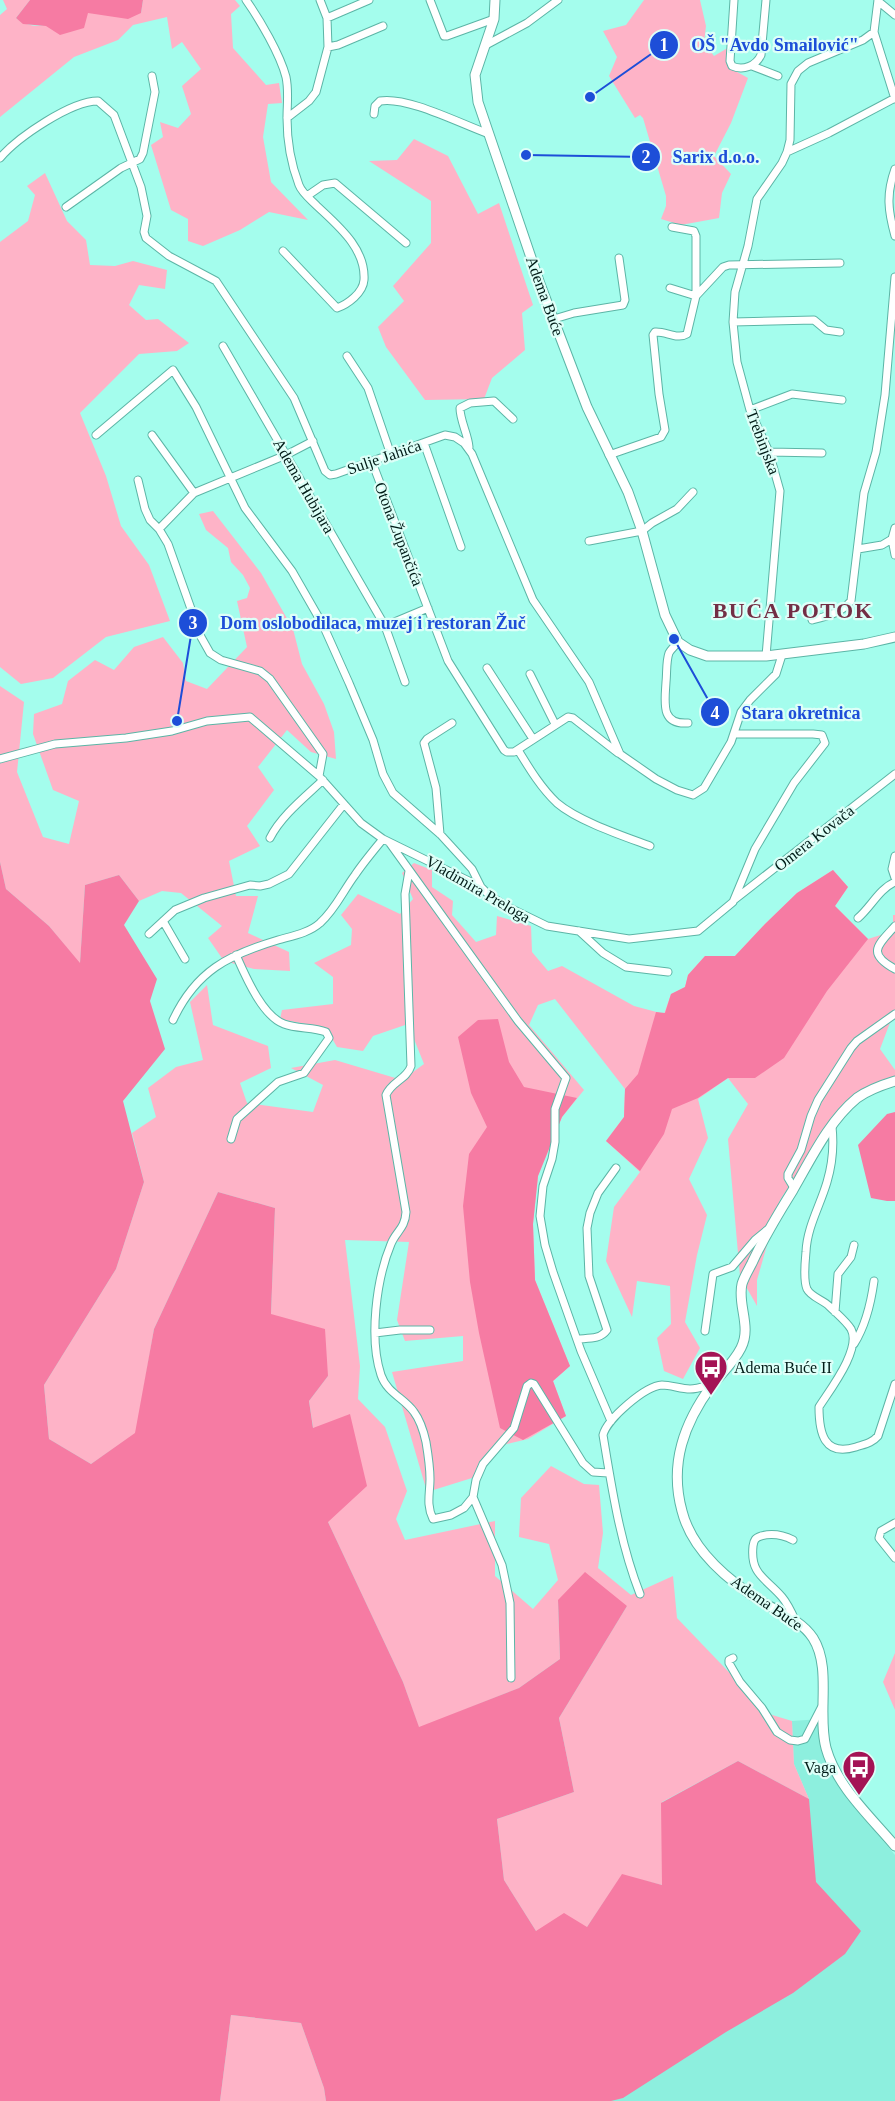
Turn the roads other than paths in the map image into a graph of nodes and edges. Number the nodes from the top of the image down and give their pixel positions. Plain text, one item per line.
1 (246, 0) edge
2 (320, 0) edge
3 (369, 0) edge
4 (430, 0) edge
5 (495, 0) edge
6 (558, 0) edge
7 (734, 0) edge
8 (766, 0) edge
9 (878, 0) edge
10 (895, 15) edge
11 (327, 18) junction
12 (494, 19) junction
13 (383, 26) dead end
14 (874, 32) junction
15 (486, 45) junction
16 (328, 47) junction
17 (752, 66) junction
18 (152, 76) dead end
19 (778, 76) dead end
20 (895, 99) edge
21 (374, 114) dead end
22 (287, 118) junction
23 (489, 134) junction
24 (787, 152) junction
25 (0, 158) edge
26 (132, 163) junction
27 (895, 169) edge
28 (307, 196) junction
29 (66, 207) dead end
30 (672, 227) dead end
31 (895, 236) edge
32 (406, 243) dead end
33 (283, 251) dead end
34 (620, 258) dead end
35 (840, 263) dead end
36 (742, 266) junction
37 (895, 277) edge
38 (670, 288) dead end
39 (696, 296) junction
40 (554, 319) junction
41 (733, 322) junction
42 (840, 333) dead end
43 (223, 346) dead end
44 (347, 356) dead end
45 (842, 400) dead end
46 (750, 410) junction
47 (513, 419) dead end
48 (96, 435) dead end
49 (152, 435) dead end
50 (313, 441) junction
51 (424, 443) junction
52 (469, 450) junction
53 (769, 452) junction
54 (822, 453) dead end
55 (286, 455) junction
56 (391, 455) junction
57 (609, 455) junction
58 (372, 462) junction
59 (231, 477) junction
60 (138, 480) dead end
61 (693, 492) dead end
62 (194, 493) junction
63 (895, 528) edge
64 (159, 529) junction
65 (642, 531) junction
66 (892, 540) junction
67 (589, 541) dead end
68 (461, 547) dead end
69 (858, 549) junction
70 (895, 555) edge
71 (429, 608) junction
72 (812, 620) dead end
73 (385, 626) junction
74 (895, 637) edge
75 (678, 642) junction
76 (782, 655) junction
77 (766, 656) junction
78 (487, 668) dead end
79 (530, 674) dead end
80 (405, 681) dead end
81 (452, 723) dead end
82 (688, 723) dead end
83 (555, 724) junction
84 (734, 734) junction
85 (533, 739) junction
86 (518, 750) junction
87 (620, 754) junction
88 (0, 759) edge
89 (895, 774) edge
90 (321, 778) junction
91 (344, 804) junction
92 (440, 834) junction
93 (270, 838) dead end
94 (385, 840) junction
95 (650, 846) dead end
96 (895, 855) edge
97 (409, 871) junction
98 (895, 880) edge
99 (481, 887) junction
100 (733, 902) junction
101 (858, 918) dead end
102 (163, 921) junction
103 (895, 926) edge
104 (579, 931) junction
105 (149, 934) dead end
106 (236, 955) junction
107 (185, 959) dead end
108 (895, 969) edge
109 (668, 972) dead end
110 (895, 1014) edge
111 (173, 1020) dead end
112 (895, 1080) edge
113 (832, 1127) junction
114 (231, 1139) dead end
115 (616, 1168) dead end
116 (794, 1188) junction
117 (767, 1230) junction
118 (854, 1245) dead end
119 (874, 1281) dead end
120 (835, 1312) junction
121 (430, 1330) dead end
122 (705, 1331) dead end
123 (375, 1334) junction
124 (577, 1339) junction
125 (853, 1346) junction
126 (895, 1383) edge
127 (713, 1384) junction
128 (611, 1420) junction
129 (608, 1473) junction
130 (473, 1497) junction
131 (895, 1523) edge
132 (793, 1540) dead end
133 (895, 1558) edge
134 (640, 1594) dead end
135 (796, 1622) junction
136 (734, 1658) dead end
137 (511, 1678) dead end
138 (822, 1708) junction
139 (895, 1846) edge

1 - 22 street
2 - 11 street
3 - 11 street
4 - 12 street
5 - 12 street, Adema Buće
6 - 15 street
7 - 17 street
8 - 17 street
9 - 10 street
9 - 14 street
11 - 16 street
12 - 15 street, Adema Buće
13 - 16 street
14 - 20 street
14 - 24 street, Trebinjska
15 - 23 street, Adema Buće
16 - 22 street
17 - 19 street
18 - 26 street
20 - 24 street
21 - 23 street
22 - 28 street
23 - 40 street, Adema Buće
24 - 36 street, Trebinjska
25 - 26 street, Sulje Jahića
26 - 29 street
26 - 50 street, Sulje Jahića
27 - 31 street
28 - 32 street
28 - 33 street
30 - 39 street
34 - 40 street
35 - 36 street
36 - 39 street
36 - 41 street, Trebinjska
37 - 69 street
38 - 39 street
39 - 57 street
40 - 57 street, Adema Buće
41 - 42 street
41 - 46 street, Trebinjska
43 - 55 street, Adema Hubijara
44 - 56 street
45 - 46 street
46 - 53 street, Trebinjska
47 - 52 street
48 - 59 street
49 - 62 street
50 - 55 street
50 - 58 street, Sulje Jahića
51 - 52 street, Sulje Jahića
51 - 56 street, Sulje Jahića
51 - 68 street
52 - 87 street
53 - 54 street
53 - 77 street, Trebinjska
55 - 59 street
55 - 73 street, Adema Hubijara
56 - 58 street, Sulje Jahića
57 - 65 street, Adema Buće
58 - 71 street, Otona Župančića
59 - 62 street
59 - 92 street
60 - 64 street
61 - 65 street
62 - 64 street
63 - 66 street
64 - 90 street
65 - 67 street
65 - 75 street, Adema Buće
66 - 69 street
66 - 70 street
69 - 72 street
71 - 73 street
71 - 86 street, Otona Župančića
73 - 80 street, Adema Hubijara
74 - 76 street
75 - 77 street
75 - 82 street
76 - 77 street
76 - 84 street
78 - 85 street
79 - 83 street
81 - 92 street
83 - 85 street
83 - 87 street
84 - 87 street
84 - 100 street, Vladimira Preloga
85 - 86 street
86 - 95 street, Otona Župančića
88 - 90 street, Vladimira Preloga
89 - 100 street, Omera Kovača
90 - 91 street, Vladimira Preloga
90 - 93 street
91 - 94 street, Vladimira Preloga
91 - 102 street
92 - 99 street
94 - 97 street
94 - 99 street, Vladimira Preloga
94 - 106 street
96 - 98 street
97 - 123 street
97 - 124 street
98 - 101 street
99 - 104 street, Vladimira Preloga
100 - 104 street, Vladimira Preloga
102 - 105 street
102 - 107 street
103 - 108 street
104 - 109 street
106 - 111 street
106 - 114 street
110 - 116 street
112 - 113 street, Adema Buće
113 - 116 street, Adema Buće
113 - 120 street
115 - 124 street
116 - 117 street, Adema Buće
117 - 122 street, Adema Buće
117 - 127 street, Adema Buće
118 - 120 street
119 - 125 street
120 - 125 street
121 - 123 street
123 - 130 street
124 - 128 street
125 - 126 street
127 - 128 street
127 - 135 street, Adema Buće
128 - 129 street
129 - 130 street
129 - 134 street
130 - 137 street
131 - 133 street
132 - 135 street
135 - 138 street, Adema Buće
136 - 138 street
138 - 139 street, Adema Buće

